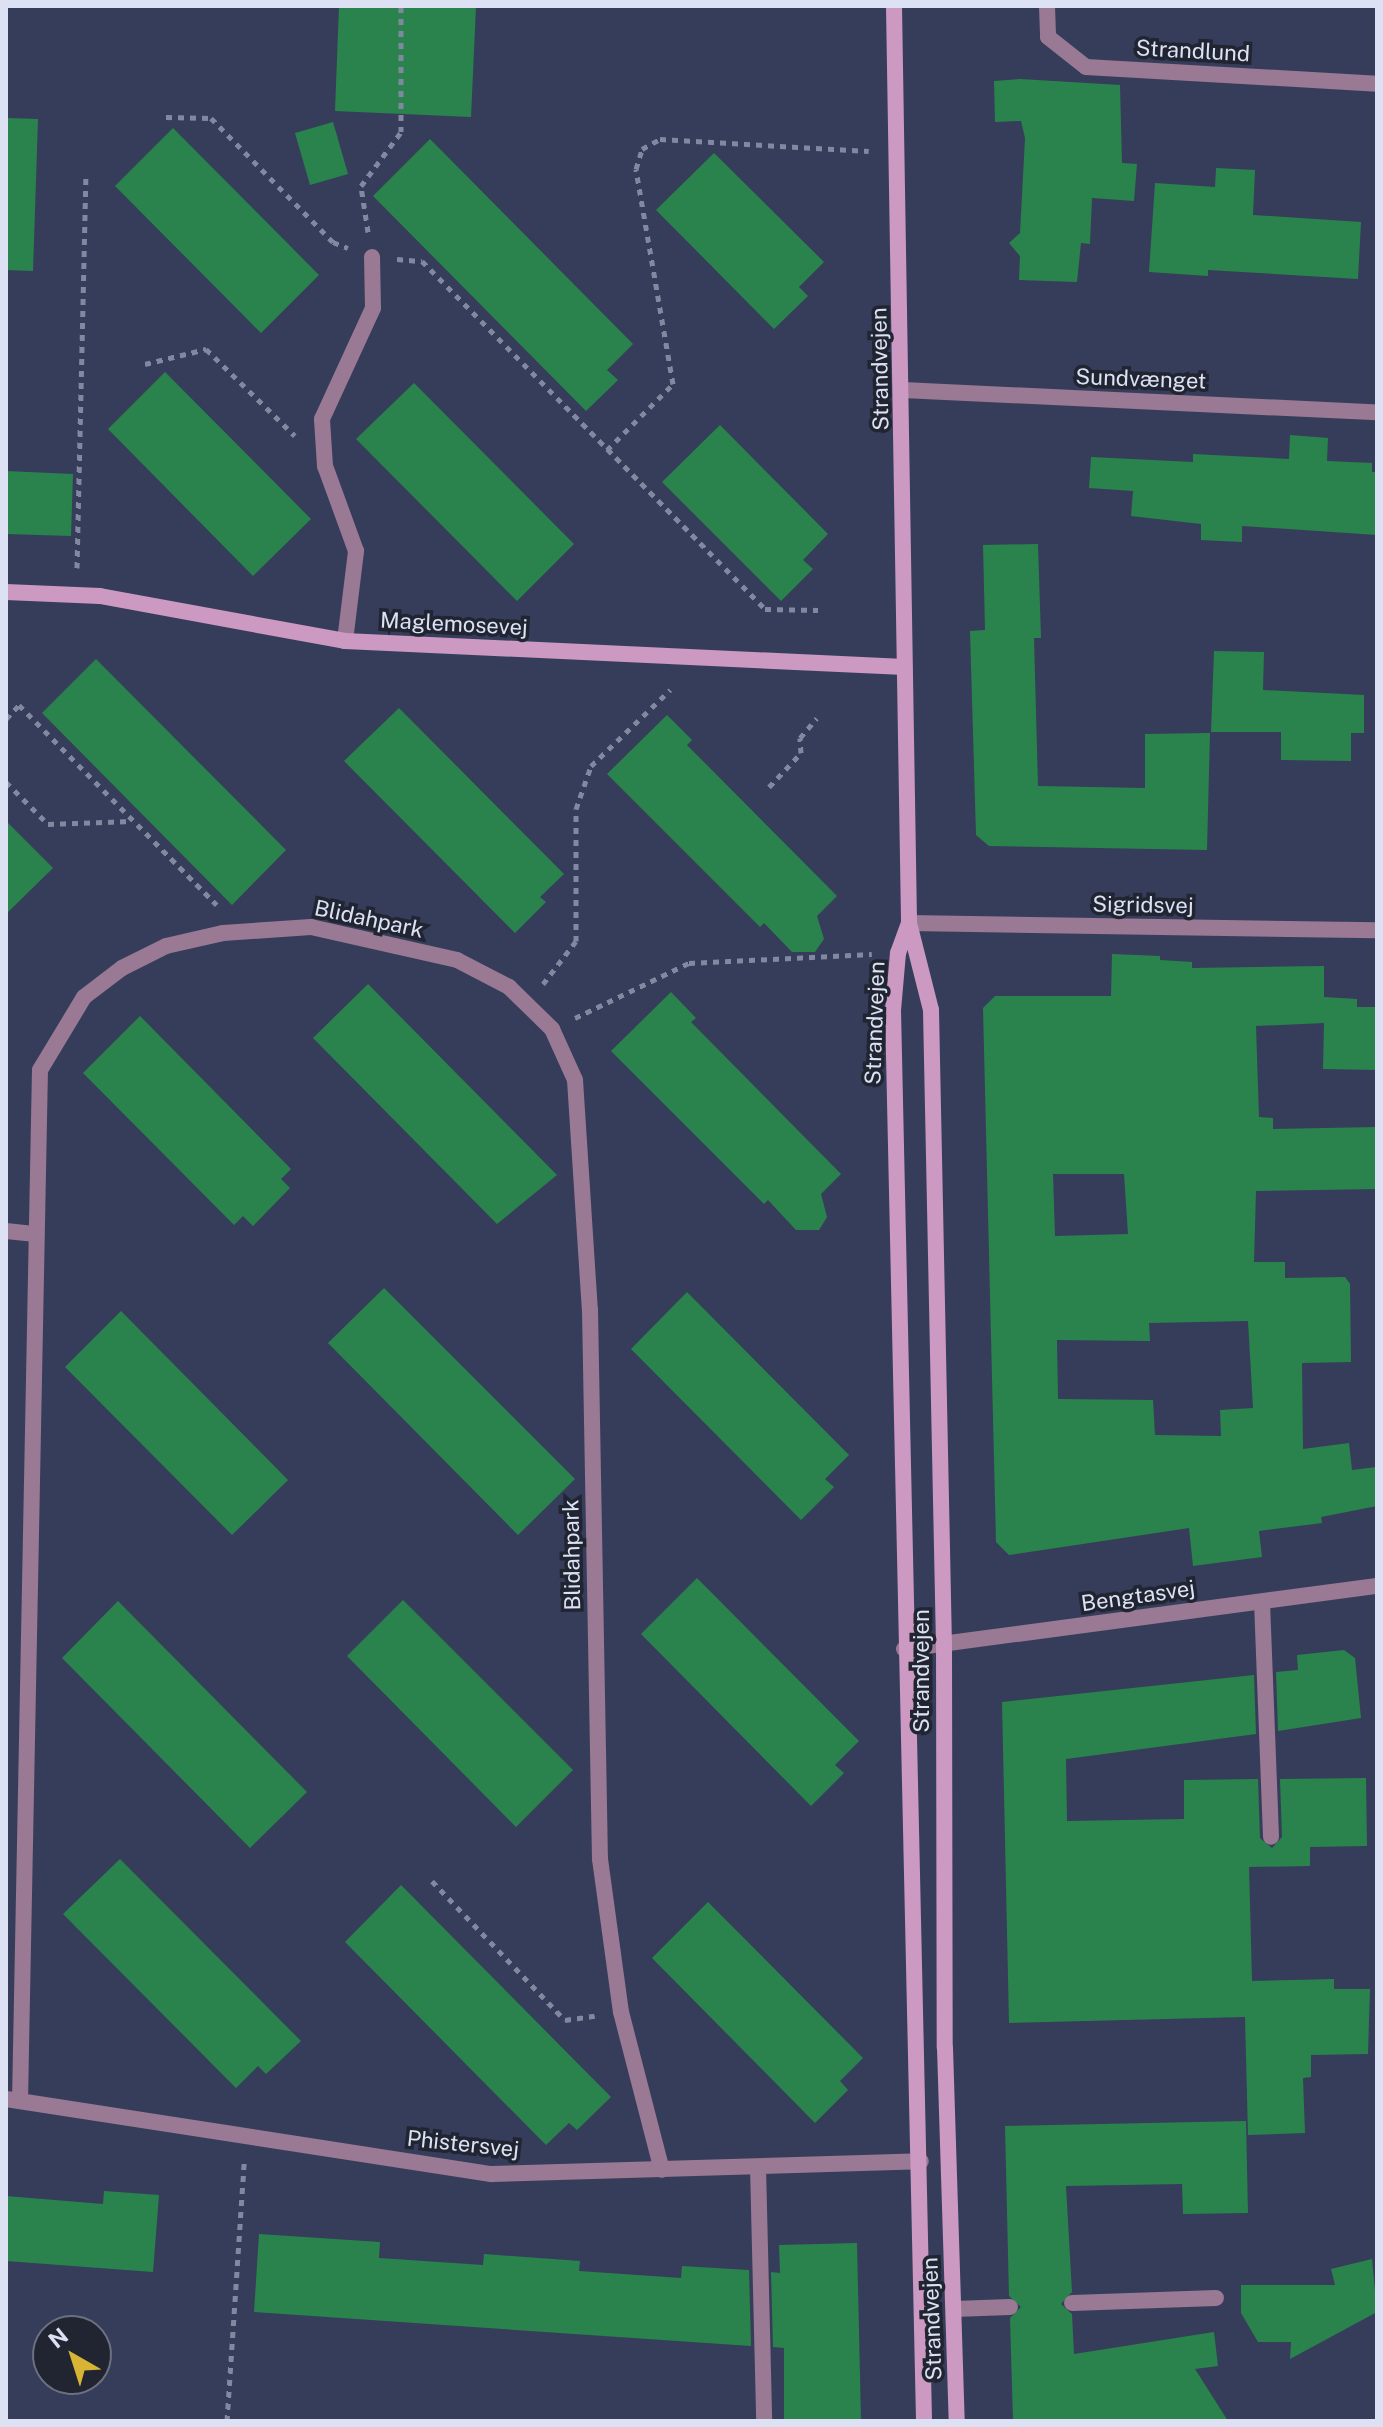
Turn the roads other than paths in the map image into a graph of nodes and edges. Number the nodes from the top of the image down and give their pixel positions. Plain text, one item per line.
1 (894, 6) edge
2 (1047, 6) edge
3 (1377, 84) edge
4 (372, 257) road end
5 (903, 390) junction
6 (1377, 412) edge
7 (6, 592) edge
8 (345, 641) junction
9 (904, 667) junction
10 (909, 923) junction
11 (1377, 930) edge
12 (6, 1231) edge
13 (36, 1234) junction
14 (1377, 1586) edge
15 (1262, 1602) junction
16 (944, 1644) junction
17 (904, 1649) junction
18 (1271, 1837) dead end
19 (13, 2100) edge
20 (921, 2161) junction
21 (758, 2167) junction
22 (662, 2170) junction
23 (1216, 2298) dead end
24 (1072, 2303) dead end
25 (1010, 2307) dead end
26 (954, 2309) junction
27 (764, 2421) edge
28 (924, 2421) edge
29 (957, 2421) edge

1 - 5 main road, Strandvejen
2 - 3 street, Strandlund
4 - 8 street
5 - 6 street, Sundvænget
5 - 9 main road, Strandvejen
7 - 8 main road, Maglemosevej
8 - 9 main road, Maglemosevej
9 - 10 main road, Strandvejen
10 - 11 street, Sigridsvej
10 - 16 main road, Strandvejen
10 - 17 main road, Strandvejen
12 - 13 street
13 - 19 street, Blidahpark
13 - 22 street, Blidahpark
14 - 15 street, Bengtasvej
15 - 16 street, Bengtasvej
15 - 18 street
16 - 17 street, Bengtasvej
16 - 26 main road, Strandvejen
17 - 20 main road, Strandvejen
19 - 22 street, Phistersvej
20 - 21 street, Phistersvej
20 - 28 main road, Strandvejen
21 - 22 street, Phistersvej
21 - 27 street
23 - 24 street
25 - 26 street
26 - 29 main road, Strandvejen

